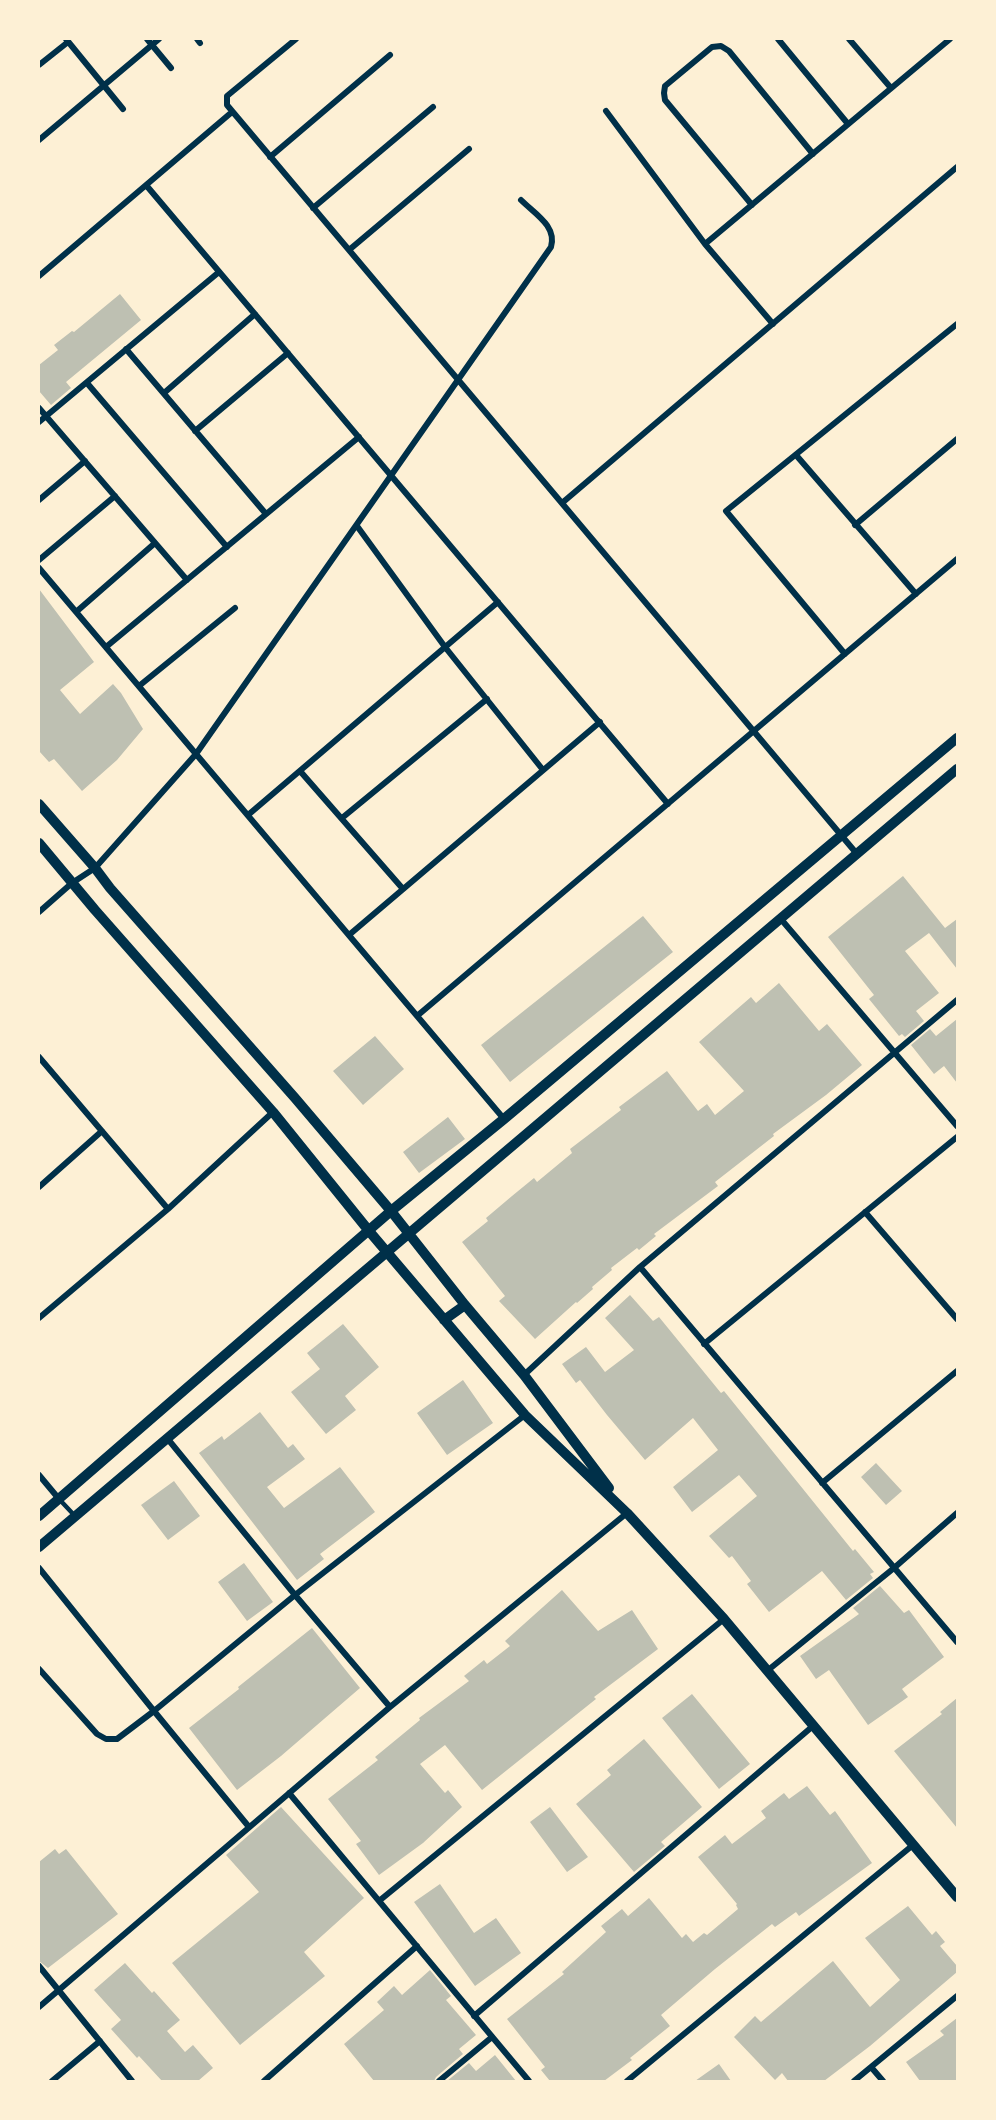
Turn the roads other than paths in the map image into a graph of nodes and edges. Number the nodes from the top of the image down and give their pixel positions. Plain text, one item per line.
1 (159, 39) edge
2 (296, 39) edge
3 (778, 39) edge
4 (849, 39) edge
5 (950, 39) edge
6 (67, 40) edge
7 (150, 42) edge
8 (390, 55) dead end
9 (39, 65) edge
10 (171, 68) dead end
11 (103, 85) junction
12 (891, 88) junction
13 (433, 108) dead end
14 (123, 109) dead end
15 (606, 111) dead end
16 (232, 112) junction
17 (848, 124) junction
18 (39, 140) edge
19 (469, 149) dead end
20 (813, 154) junction
21 (270, 157) junction
22 (957, 167) edge
23 (146, 185) junction
24 (521, 200) dead end
25 (752, 205) junction
26 (313, 208) junction
27 (705, 244) junction
28 (349, 250) junction
29 (219, 272) junction
30 (39, 276) edge
31 (255, 314) junction
32 (773, 324) junction
33 (957, 324) edge
34 (126, 349) junction
35 (288, 353) junction
36 (458, 380) junction
37 (87, 382) junction
38 (164, 393) junction
39 (39, 408) edge
40 (46, 416) junction
41 (39, 422) edge
42 (195, 431) junction
43 (359, 437) junction
44 (957, 439) edge
45 (796, 455) junction
46 (85, 461) junction
47 (392, 476) junction
48 (115, 496) junction
49 (39, 500) edge
50 (562, 503) junction
51 (266, 514) junction
52 (855, 525) junction
53 (357, 526) junction
54 (155, 543) junction
55 (227, 547) junction
56 (957, 559) edge
57 (39, 560) edge
58 (39, 568) edge
59 (187, 580) junction
60 (916, 594) junction
61 (498, 602) junction
62 (235, 608) dead end
63 (76, 612) junction
64 (106, 647) junction
65 (445, 647) junction
66 (845, 654) junction
67 (139, 686) junction
68 (487, 699) junction
69 (600, 722) junction
70 (754, 731) junction
71 (957, 738) edge
72 (196, 754) junction
73 (543, 770) junction
74 (957, 770) edge
75 (300, 771) junction
76 (39, 804) edge
77 (668, 804) junction
78 (248, 815) junction
79 (342, 818) junction
80 (842, 835) junction
81 (39, 843) edge
82 (857, 854) junction
83 (95, 868) junction
84 (72, 883) junction
85 (403, 889) junction
86 (39, 912) edge
87 (780, 918) junction
88 (349, 935) junction
89 (957, 1000) edge
90 (417, 1016) junction
91 (895, 1052) junction
92 (39, 1057) edge
93 (273, 1112) junction
94 (504, 1119) junction
95 (957, 1126) edge
96 (102, 1131) junction
97 (957, 1137) edge
98 (39, 1187) edge
99 (168, 1209) junction
100 (391, 1211) junction
101 (866, 1212) junction
102 (369, 1231) junction
103 (410, 1234) junction
104 (388, 1253) junction
105 (640, 1267) junction
106 (465, 1305) junction
107 (39, 1318) edge
108 (957, 1319) edge
109 (444, 1320) junction
110 (704, 1344) junction
111 (957, 1371) edge
112 (524, 1375) junction
113 (525, 1415) junction
114 (167, 1438) junction
115 (39, 1475) edge
116 (822, 1483) junction
117 (59, 1499) junction
118 (627, 1513) junction
119 (957, 1513) edge
120 (39, 1516) edge
121 (75, 1516) junction
122 (39, 1547) edge
123 (39, 1568) edge
124 (894, 1568) junction
125 (295, 1595) junction
126 (724, 1619) junction
127 (957, 1642) edge
128 (39, 1669) edge
129 (767, 1671) junction
130 (390, 1707) junction
131 (154, 1711) junction
132 (813, 1726) junction
133 (289, 1793) junction
134 (249, 1827) junction
135 (913, 1845) junction
136 (957, 1897) edge
137 (379, 1901) junction
138 (417, 1946) junction
139 (39, 1966) edge
140 (59, 1990) junction
141 (957, 1996) edge
142 (39, 2007) edge
143 (474, 2016) junction
144 (492, 2037) junction
145 (99, 2041) junction
146 (871, 2067) junction
147 (52, 2081) edge
148 (132, 2081) edge
149 (264, 2081) edge
150 (439, 2081) edge
151 (529, 2081) edge
152 (627, 2081) edge
153 (854, 2081) edge
154 (883, 2081) edge

1 - 7 street
2 - 16 street
3 - 17 street
4 - 12 street
5 - 12 street
6 - 9 street
6 - 11 street
7 - 10 street
7 - 11 street
8 - 21 street
11 - 14 street
11 - 18 street
12 - 17 street
13 - 26 street
15 - 27 street
16 - 21 street
16 - 23 street
17 - 20 street
19 - 28 street
20 - 25 street
20 - 25 street
21 - 26 street
22 - 32 street
23 - 29 street
23 - 30 street
24 - 36 street
25 - 27 street
26 - 28 street
27 - 32 street
28 - 36 street
29 - 31 street
29 - 34 street
31 - 35 street
31 - 38 street
32 - 50 street
33 - 45 street
34 - 37 street
34 - 38 street
35 - 42 street
35 - 43 street
36 - 47 street
36 - 50 street
37 - 40 street
37 - 55 street
38 - 42 street
39 - 40 street
40 - 41 street
40 - 46 street
42 - 51 street
43 - 47 street
43 - 51 street
44 - 52 street
45 - 52 street
45 - 66 street
46 - 48 street
46 - 49 street
47 - 53 street
47 - 61 street
48 - 54 street
48 - 57 street
50 - 70 street
51 - 55 street
52 - 60 street
53 - 65 street
53 - 72 street
54 - 59 street
54 - 63 street
55 - 59 street
56 - 60 street
58 - 63 street
59 - 64 street
60 - 66 street
61 - 65 street
61 - 69 street
62 - 67 street
63 - 64 street
64 - 67 street
65 - 68 street
65 - 75 street
66 - 70 street
67 - 72 street
68 - 73 street
68 - 79 street
69 - 73 street
69 - 77 street
70 - 77 street
70 - 80 street
71 - 80 street
72 - 78 street
72 - 83 street
73 - 85 street
74 - 82 street
75 - 78 street
75 - 79 street
76 - 83 street
77 - 90 street
78 - 88 street
79 - 85 street
80 - 82 street
80 - 94 street
81 - 84 street
82 - 87 street
83 - 84 street
83 - 100 street
84 - 86 street
84 - 93 street
85 - 88 street
87 - 91 street
87 - 103 street
88 - 90 street
89 - 91 street
90 - 94 street
91 - 95 street
91 - 105 street
92 - 96 street
93 - 99 street
93 - 102 street
94 - 100 street
96 - 98 street
96 - 99 street
97 - 101 street
99 - 107 street
100 - 102 street
100 - 103 street
101 - 108 street
101 - 110 street
102 - 104 street
102 - 117 street
103 - 104 street
103 - 106 street
104 - 109 street
104 - 114 street
105 - 110 street
105 - 112 street
106 - 109 street
106 - 112 street
109 - 113 street
110 - 116 street
111 - 116 street
112 - 118 street
113 - 118 street
113 - 125 street
114 - 121 street
114 - 125 street
115 - 117 street
116 - 124 street
117 - 120 street
117 - 121 lane
118 - 126 street
118 - 130 street
119 - 124 street
121 - 122 street
123 - 131 street
124 - 127 street
124 - 129 street
125 - 130 street
125 - 131 street
126 - 129 street
126 - 137 street
128 - 131 street
129 - 132 street
130 - 133 street
131 - 134 street
132 - 135 street
132 - 143 street
133 - 134 street
133 - 137 street
134 - 140 street
135 - 136 street
135 - 152 street
137 - 138 street
138 - 143 street
138 - 149 street
139 - 140 street
140 - 142 street
140 - 145 street
141 - 146 street
143 - 144 street
144 - 150 street
144 - 151 street
145 - 147 street
145 - 148 street
146 - 153 street
146 - 154 street

